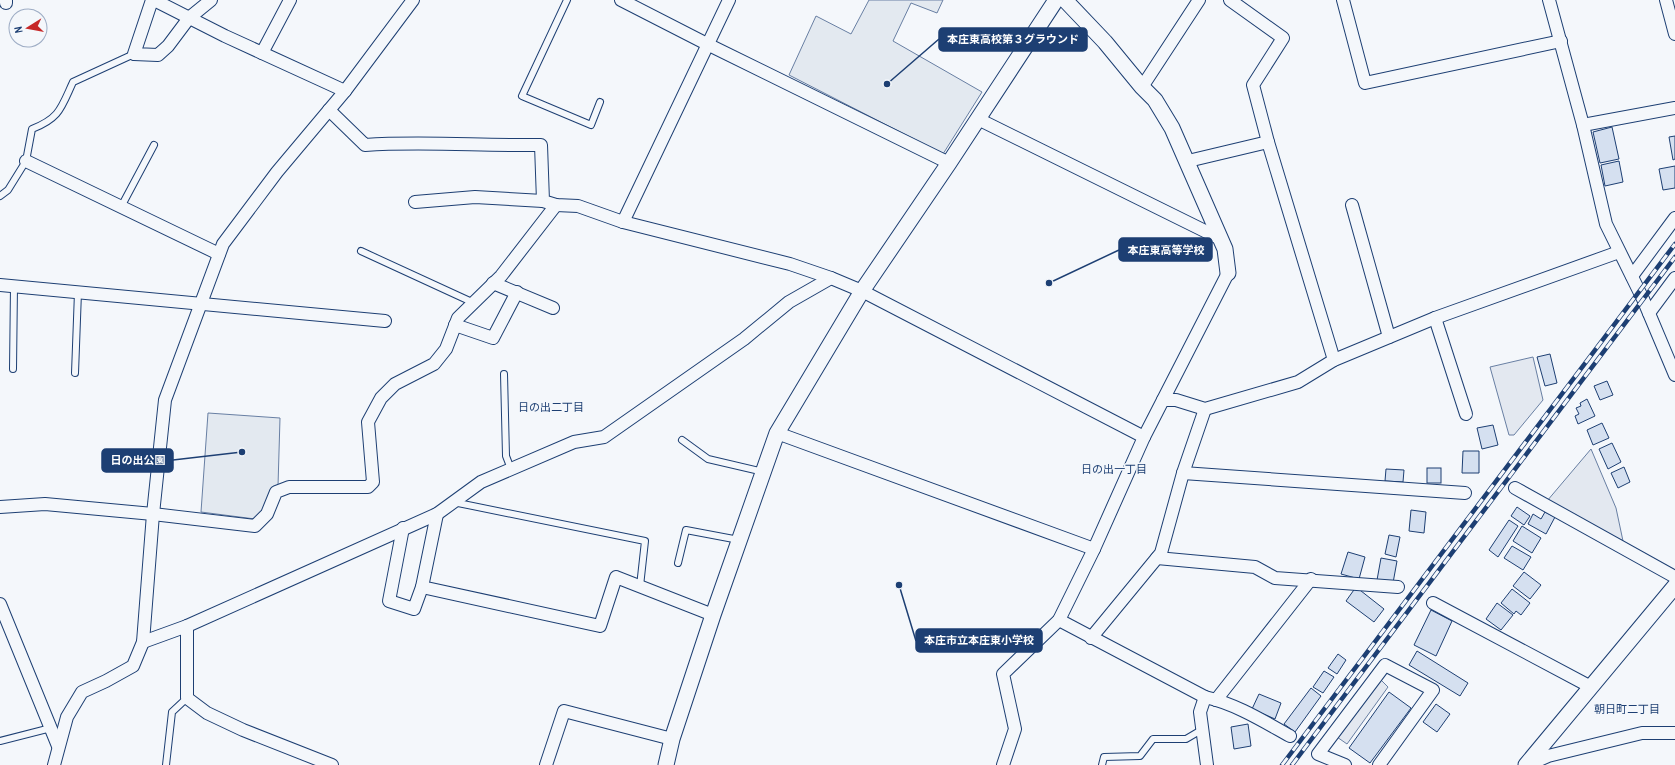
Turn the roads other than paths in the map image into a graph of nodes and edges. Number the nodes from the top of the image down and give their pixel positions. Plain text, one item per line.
1 (153, 0) edge
2 (211, 0) edge
3 (290, 0) edge
4 (413, 0) edge
5 (567, 0) edge
6 (621, 0) edge
7 (729, 0) edge
8 (1056, 0) edge
9 (1065, 0) edge
10 (1199, 0) edge
11 (1230, 0) edge
12 (1343, 0) edge
13 (1666, 0) edge
14 (1552, 1) edge
15 (189, 18) junction
16 (1675, 34) edge
17 (1561, 41) junction
18 (707, 44) junction
19 (262, 53) junction
20 (134, 54) junction
21 (1142, 87) junction
22 (345, 91) junction
23 (600, 102) dead end
24 (1675, 108) edge
25 (329, 110) junction
26 (978, 119) junction
27 (1583, 125) junction
28 (1268, 142) junction
29 (154, 145) dead end
30 (26, 161) junction
31 (1188, 161) junction
32 (949, 163) junction
33 (0, 196) edge
34 (543, 200) junction
35 (415, 202) dead end
36 (556, 205) junction
37 (1352, 205) dead end
38 (121, 207) junction
39 (1675, 218) edge
40 (623, 222) junction
41 (1220, 239) junction
42 (361, 251) dead end
43 (1619, 252) junction
44 (219, 254) junction
45 (1228, 273) joint
46 (1632, 276) junction
47 (832, 278) junction
48 (1675, 278) edge
49 (494, 283) junction
50 (0, 285) edge
51 (14, 286) junction
52 (862, 291) junction
53 (78, 292) junction
54 (517, 292) junction
55 (474, 303) junction
56 (201, 305) junction
57 (553, 308) dead end
58 (1649, 313) junction
59 (1435, 318) junction
60 (385, 321) dead end
61 (455, 325) junction
62 (1389, 337) junction
63 (1334, 360) junction
64 (13, 368) dead end
65 (75, 373) dead end
66 (504, 374) dead end
67 (1675, 375) edge
68 (1163, 400) junction
69 (1205, 409) junction
70 (1466, 414) dead end
71 (777, 433) junction
72 (1144, 437) junction
73 (682, 440) dead end
74 (511, 469) junction
75 (764, 472) junction
76 (1183, 473) junction
77 (1515, 488) dead end
78 (1465, 493) dead end
79 (453, 502) junction
80 (0, 507) edge
81 (153, 514) junction
82 (437, 514) junction
83 (404, 528) junction
84 (740, 540) junction
85 (1094, 549) junction
86 (1157, 558) junction
87 (678, 563) dead end
88 (1675, 578) edge
89 (1311, 579) junction
90 (640, 586) junction
91 (1398, 586) dead end
92 (1675, 586) edge
93 (422, 587) junction
94 (1433, 603) dead end
95 (0, 604) edge
96 (713, 615) junction
97 (1059, 620) junction
98 (187, 626) junction
99 (1092, 638) junction
100 (143, 642) junction
101 (1591, 687) junction
102 (187, 698) junction
103 (1211, 698) junction
104 (51, 728) junction
105 (1203, 729) junction
106 (1290, 736) dead end
107 (1675, 736) edge
108 (672, 739) junction
109 (0, 741) edge
110 (58, 746) junction
111 (54, 765) edge
112 (166, 765) edge
113 (332, 765) edge
114 (546, 765) edge
115 (666, 765) edge
116 (1003, 765) edge
117 (1102, 765) edge
118 (1208, 765) edge
119 (1345, 765) edge
120 (1379, 765) edge
121 (1527, 765) edge

1 - 15 street
1 - 20 street
2 - 15 street
3 - 19 street
4 - 22 street
5 - 23 lane
6 - 18 street
7 - 18 street
8 - 26 street
9 - 21 street
10 - 21 street
11 - 28 street
12 - 17 street
13 - 16 street
14 - 17 street
15 - 19 street
15 - 20 street
17 - 27 street
18 - 32 street
18 - 40 street
19 - 22 street
20 - 30 lane
21 - 31 street
22 - 25 street
24 - 27 street
25 - 34 street
25 - 44 street
26 - 32 street
26 - 41 street
27 - 43 street
28 - 31 street
28 - 63 street
29 - 38 lane
30 - 33 lane
30 - 38 street
31 - 41 street
32 - 52 street
34 - 35 street
34 - 36 street
36 - 40 street
36 - 49 street
37 - 62 street
38 - 44 street
39 - 46 street
40 - 47 street
41 - 45 street
42 - 55 lane
43 - 46 street
43 - 59 street
44 - 56 street
45 - 68 street
46 - 58 street
47 - 52 street
47 - 74 street
48 - 58 street
49 - 54 street
49 - 55 street
50 - 51 street
51 - 53 street
51 - 64 lane
52 - 71 street
52 - 72 street
53 - 56 street
53 - 65 lane
54 - 57 street
54 - 61 street
55 - 61 street
56 - 60 street
56 - 81 street
58 - 67 street
59 - 62 street
59 - 70 street
61 - 81 street
62 - 63 street
63 - 69 street
66 - 74 lane
68 - 69 street
68 - 72 street
69 - 76 street
71 - 75 street
71 - 85 street
72 - 85 street
73 - 75 lane
74 - 79 street
75 - 84 street
76 - 78 street
76 - 86 street
77 - 88 street
79 - 82 street
79 - 90 lane
80 - 81 street
81 - 100 street
82 - 83 street
82 - 93 street
83 - 93 street
83 - 98 street
84 - 87 lane
84 - 96 street
85 - 97 street
86 - 89 street
86 - 99 street
89 - 91 street
89 - 103 street
90 - 93 street
90 - 96 street
92 - 101 street
94 - 101 street
95 - 104 street
96 - 108 street
97 - 99 street
97 - 116 street
98 - 100 street
98 - 102 street
99 - 103 street
100 - 110 street
101 - 121 street
102 - 112 lane
102 - 113 street
103 - 105 street
103 - 106 street
104 - 109 lane
104 - 110 street
105 - 117 lane
105 - 118 street
107 - 121 street
108 - 114 street
108 - 115 street
110 - 111 street
119 - 120 street

